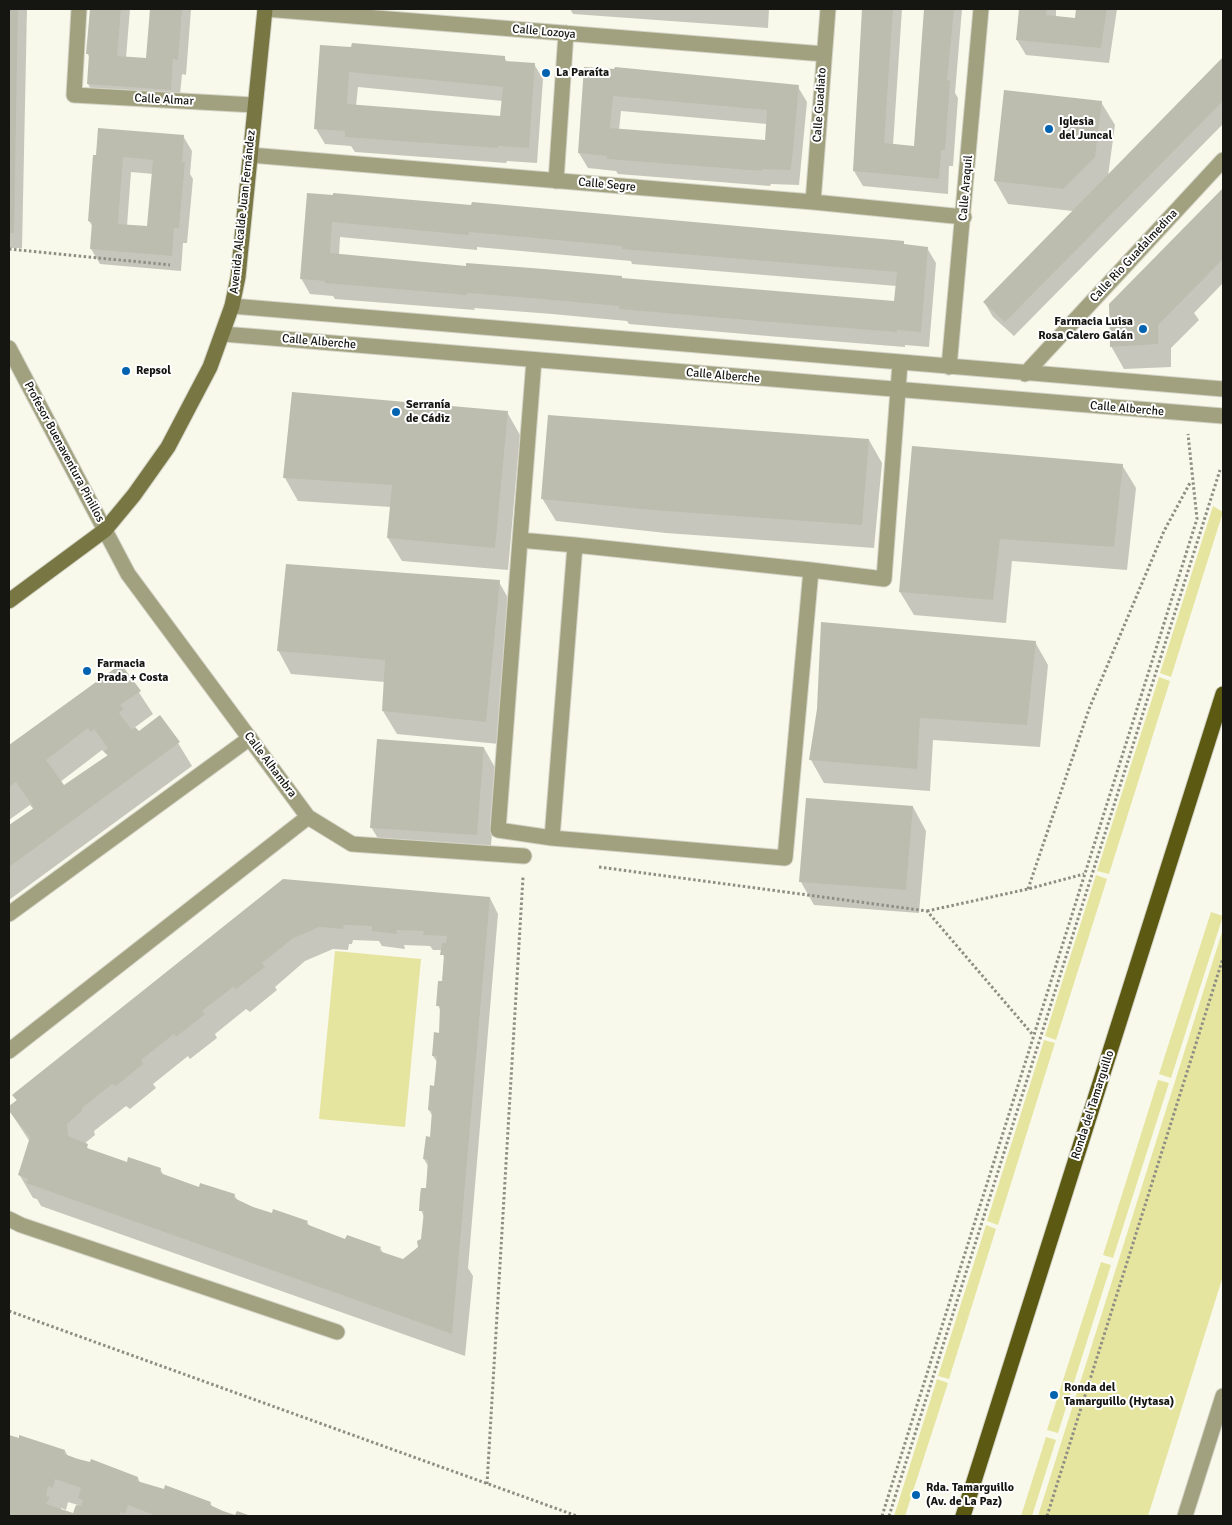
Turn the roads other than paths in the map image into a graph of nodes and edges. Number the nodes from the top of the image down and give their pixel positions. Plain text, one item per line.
1 (79, 9) edge
2 (265, 9) edge
3 (828, 9) edge
4 (981, 9) edge
5 (566, 34) junction
6 (824, 54) junction
7 (254, 105) junction
8 (250, 155) junction
9 (1223, 160) edge
10 (556, 181) junction
11 (814, 202) junction
12 (964, 217) junction
13 (232, 306) junction
14 (223, 334) junction
15 (9, 348) edge
16 (534, 360) junction
17 (900, 363) junction
18 (949, 367) junction
19 (1025, 374) junction
20 (1223, 389) edge
21 (899, 390) junction
22 (1223, 416) edge
23 (105, 530) junction
24 (520, 540) junction
25 (575, 545) junction
26 (811, 570) junction
27 (9, 601) edge
28 (1223, 694) edge
29 (250, 738) junction
30 (308, 817) junction
31 (552, 838) junction
32 (524, 856) road end
33 (9, 914) edge
34 (9, 1051) edge
35 (9, 1219) edge
36 (337, 1332) dead end
37 (1223, 1396) edge
38 (963, 1516) edge
39 (1185, 1516) edge

1 - 7 street, Calle Almar
2 - 5 street, Calle Lozoya
2 - 7 street, Avenida Alcalde Juan Fernández
3 - 6 street, Calle Guadiato
4 - 12 street, Calle Araquil
5 - 6 street, Calle Lozoya
5 - 10 street
6 - 11 street, Calle Guadiato
7 - 8 street, Avenida Alcalde Juan Fernández
8 - 10 street, Calle Segre
8 - 13 street, Avenida Alcalde Juan Fernández
9 - 19 street, Calle Rio Guadalmedina
10 - 11 street, Calle Segre
11 - 12 street, Calle Segre
12 - 18 street, Calle Araquil
13 - 14 street, Avenida Alcalde Juan Fernández
13 - 17 street
14 - 16 street, Calle Alberche
14 - 23 street, Avenida Alcalde Juan Fernández
15 - 23 street, Profesor Buenaventura Pinillos
16 - 21 street, Calle Alberche
16 - 24 street
17 - 18 street
17 - 21 street
18 - 19 street
19 - 20 street
21 - 22 street, Calle Alberche
21 - 26 street
23 - 27 street, Avenida Alcalde Juan Fernández
23 - 29 street, Calle Alhambra
24 - 25 street
24 - 31 street
25 - 26 street
25 - 31 street
26 - 31 street
28 - 38 main road, Ronda del Tamarguillo
29 - 30 street, Calle Alhambra
29 - 33 street
30 - 32 street, Calle Alhambra
30 - 34 street
35 - 36 street
37 - 39 street

